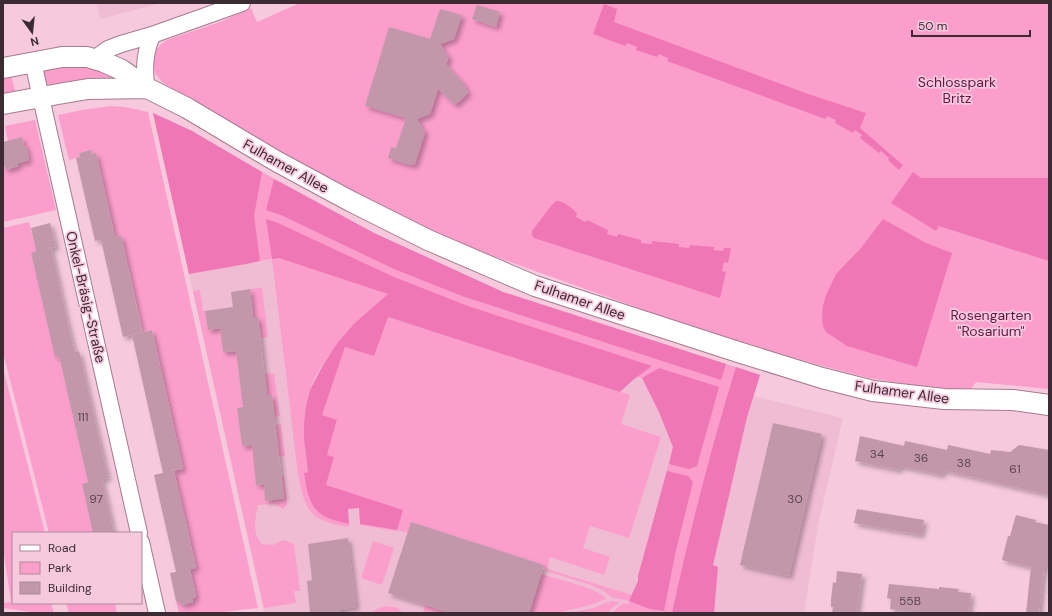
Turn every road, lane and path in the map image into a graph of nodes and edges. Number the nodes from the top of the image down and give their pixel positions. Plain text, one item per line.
1 (242, 3) edge
2 (152, 35) junction
3 (94, 59) junction
4 (33, 62) junction
5 (3, 68) edge
6 (147, 88) junction
7 (41, 97) junction
8 (3, 104) edge
9 (1049, 405) edge
10 (139, 532) edge
11 (142, 546) edge
12 (157, 613) edge

1 - 2 street
2 - 3 street
2 - 6 street
3 - 4 street, Fulhamer Allee
3 - 6 street, Fulhamer Allee
4 - 5 street, Fulhamer Allee
4 - 7 street, Onkel-Bräsig-Straße
6 - 7 street
6 - 9 street, Fulhamer Allee
7 - 8 street
7 - 10 street, Onkel-Bräsig-Straße
11 - 12 street

